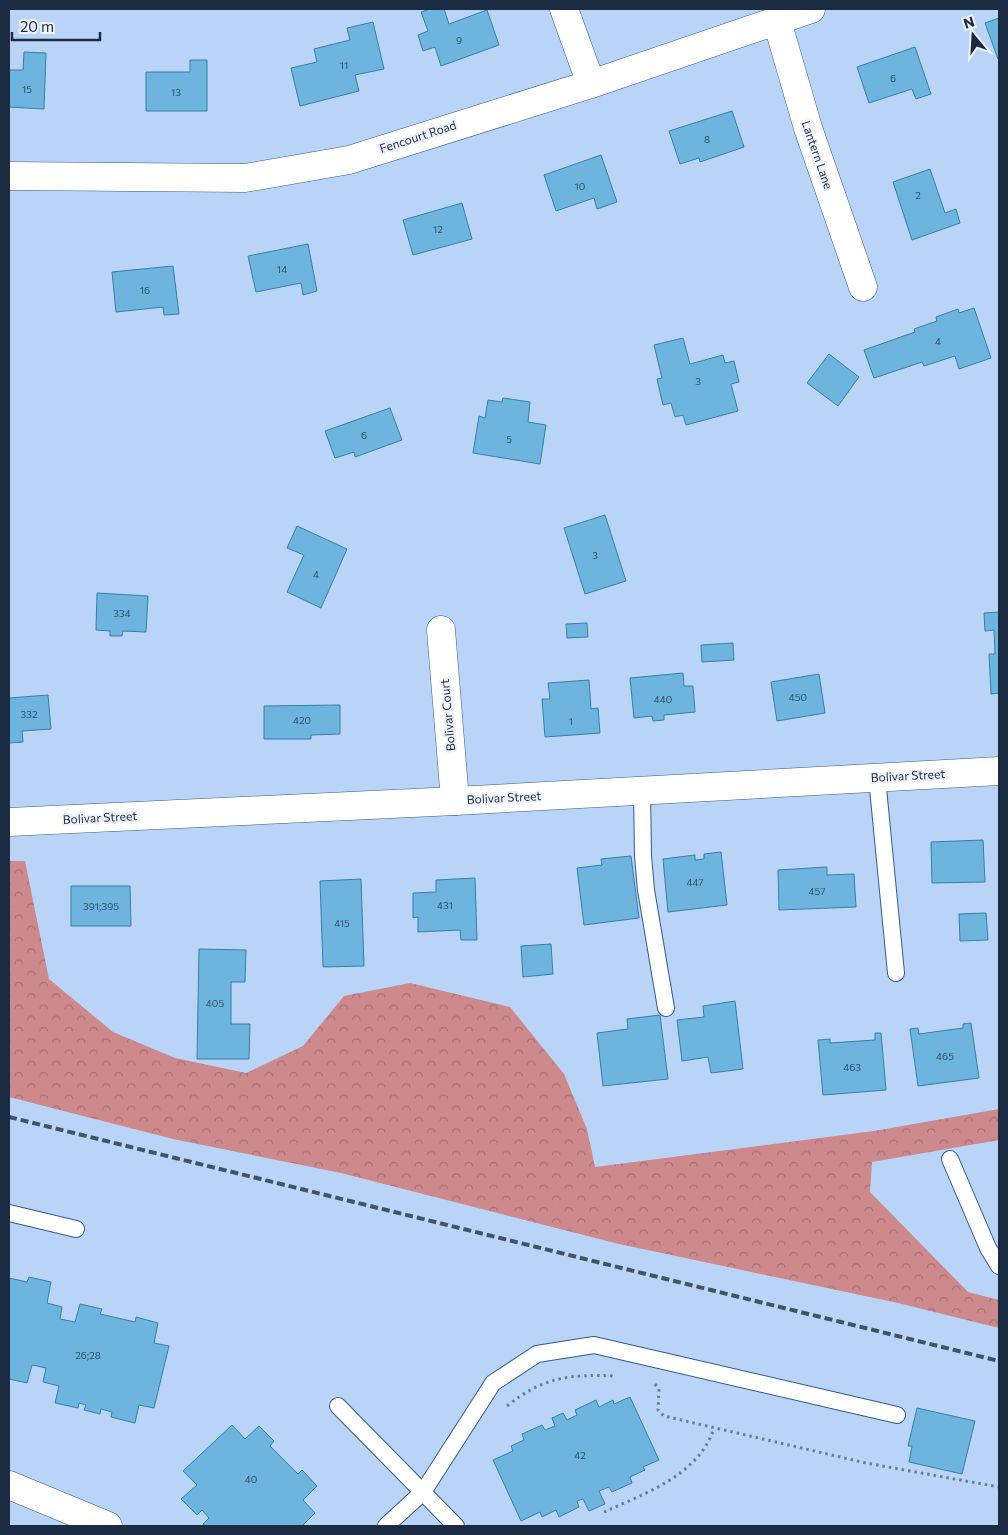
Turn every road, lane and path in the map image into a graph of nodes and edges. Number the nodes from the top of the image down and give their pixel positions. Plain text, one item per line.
1 (564, 9) edge
2 (811, 9) edge
3 (777, 21) junction
4 (591, 84) junction
5 (9, 176) edge
6 (863, 287) dead end
7 (440, 630) dead end
8 (999, 771) edge
9 (877, 778) junction
10 (642, 791) junction
11 (455, 801) junction
12 (9, 822) edge
13 (896, 973) dead end
14 (666, 1008) dead end
15 (950, 1159) dead end
16 (9, 1212) edge
17 (76, 1229) dead end
18 (999, 1266) edge
19 (618, 1376) dead end
20 (646, 1382) dead end
21 (338, 1406) dead end
22 (502, 1412) dead end
23 (897, 1415) dead end
24 (714, 1427) junction
25 (9, 1485) edge
26 (999, 1488) edge
27 (423, 1492) junction
28 (604, 1512) dead end
29 (108, 1526) edge
30 (386, 1526) edge
31 (456, 1526) edge

1 - 4 street
2 - 3 street, Fencourt Road
3 - 4 street, Fencourt Road
3 - 6 street, Lantern Lane
4 - 5 street, Fencourt Road
7 - 11 street, Bolivar Court
8 - 9 street, Bolivar Street
9 - 10 street, Bolivar Street
9 - 13 lane
10 - 11 street, Bolivar Street
10 - 14 lane
11 - 12 street, Bolivar Street
15 - 18 lane
16 - 17 lane
19 - 22 path
20 - 24 path
21 - 27 lane
23 - 27 lane
24 - 26 path
24 - 28 path
25 - 29 street
27 - 30 lane
27 - 31 lane

